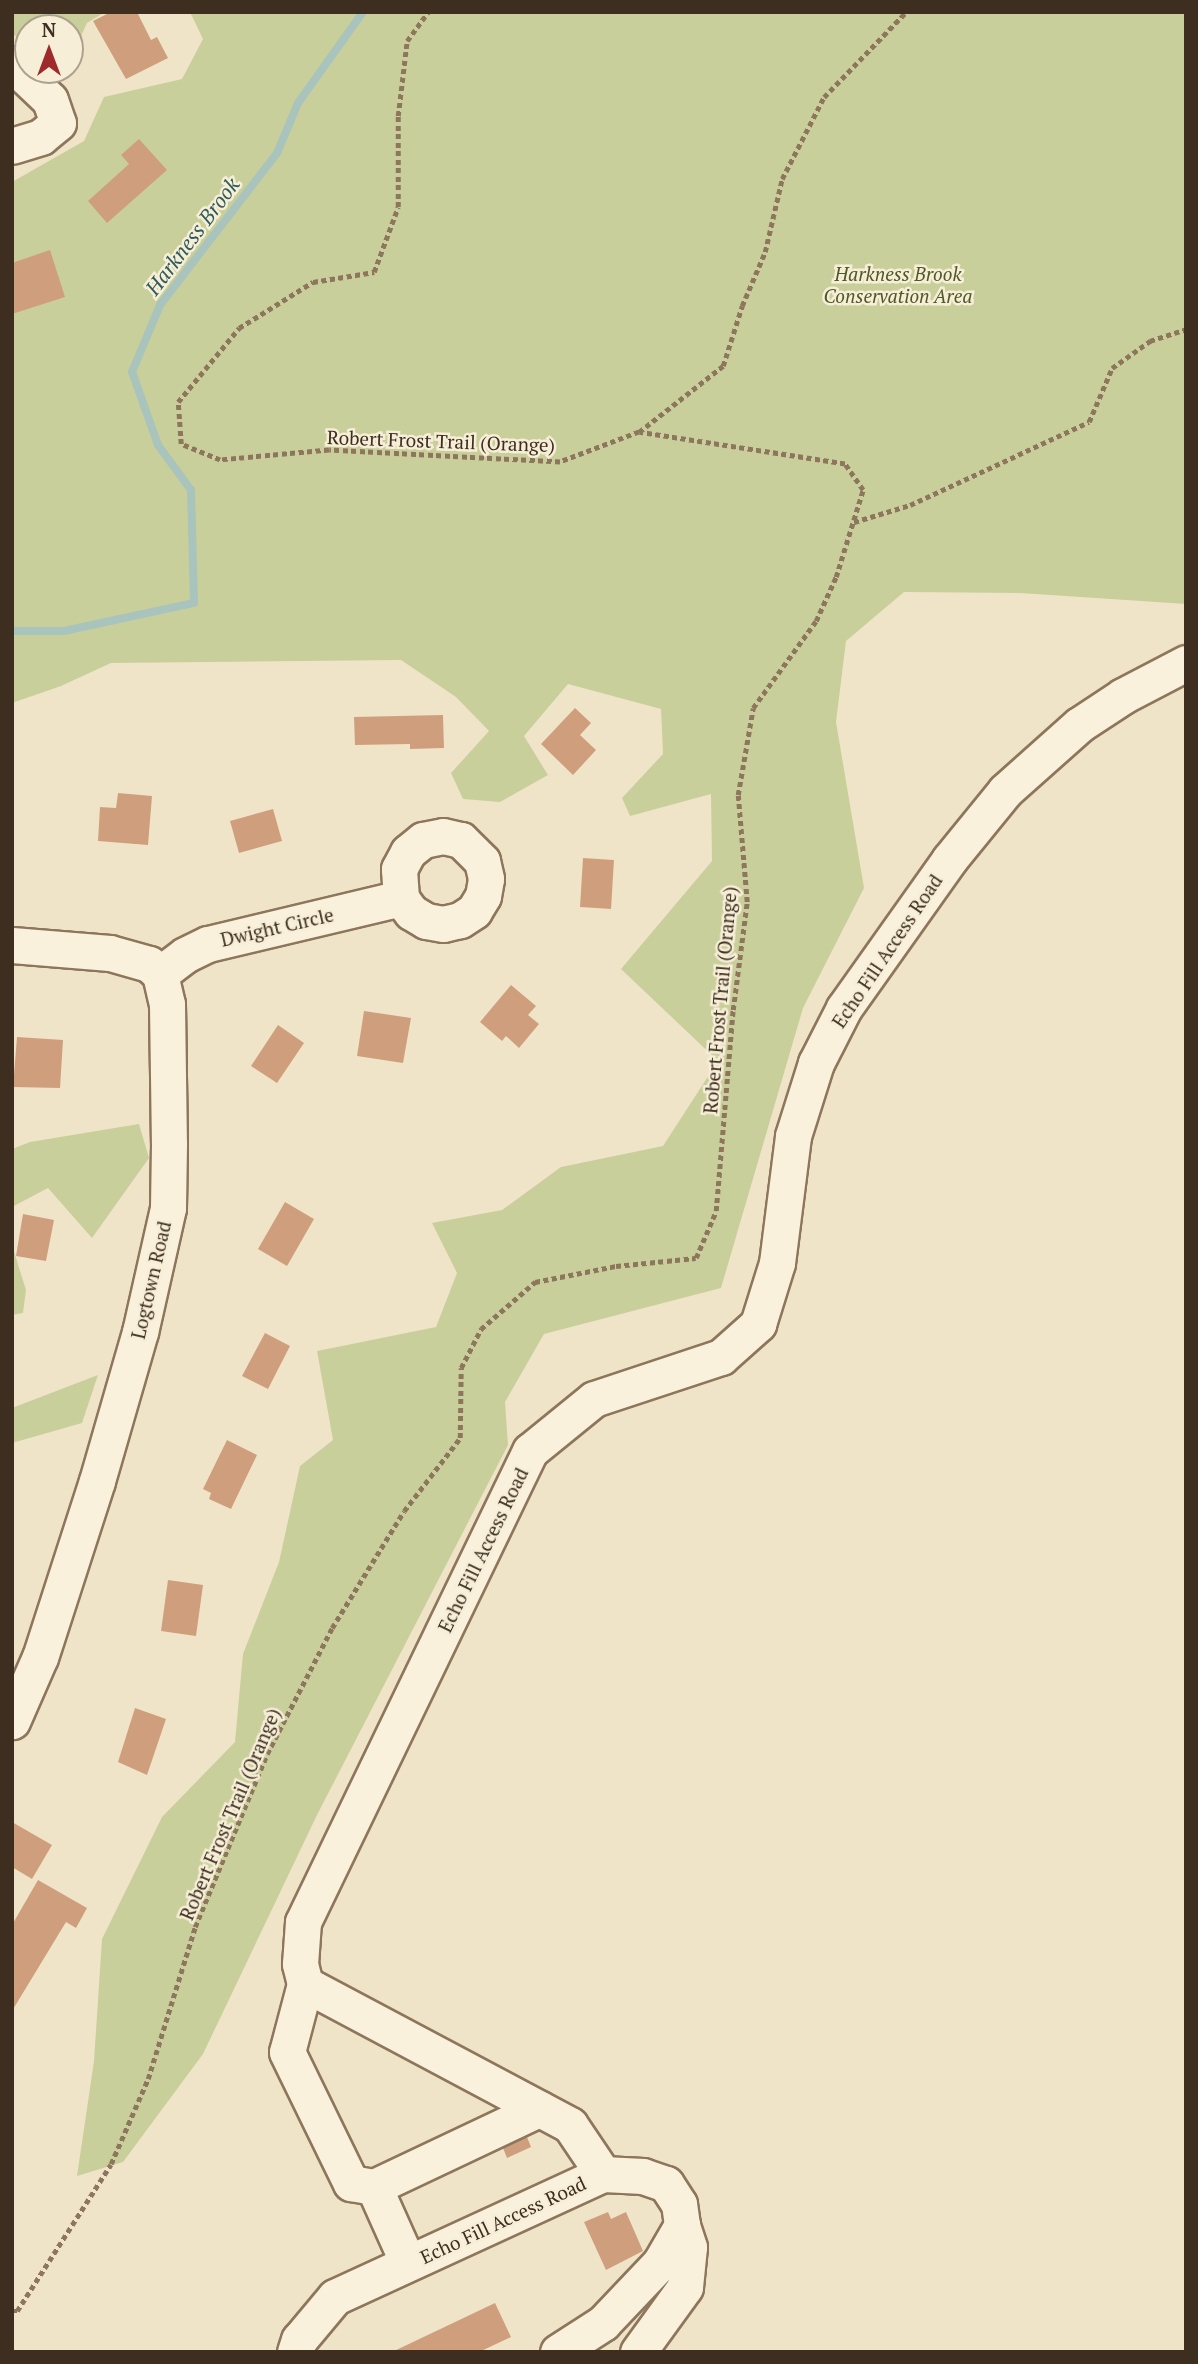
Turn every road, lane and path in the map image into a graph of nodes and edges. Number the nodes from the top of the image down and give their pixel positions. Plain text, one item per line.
1 (428, 12) edge
2 (906, 12) edge
3 (12, 64) edge
4 (12, 146) edge
5 (1186, 329) edge
6 (639, 432) junction
7 (853, 522) junction
8 (1186, 663) edge
9 (401, 898) dead end
10 (12, 945) edge
11 (160, 974) junction
12 (12, 1721) edge
13 (305, 1984) junction
14 (539, 2109) junction
15 (603, 2174) junction
16 (374, 2187) junction
17 (682, 2225) junction
18 (408, 2263) junction
19 (12, 2311) edge
20 (295, 2352) edge
21 (558, 2352) edge
22 (638, 2352) edge

1 - 6 path, Robert Frost Trail (Orange)
2 - 6 path
3 - 4 street
5 - 7 path
6 - 7 path, Robert Frost Trail (Orange)
7 - 19 path, Robert Frost Trail (Orange)
8 - 13 street, Echo Fill Access Road
9 - 11 street, Dwight Circle
10 - 11 street
11 - 12 street, Logtown Road
13 - 14 street, Echo Fill Access Road
13 - 16 street
14 - 15 street, Echo Fill Access Road
14 - 16 street
15 - 17 street
15 - 18 street, Echo Fill Access Road
16 - 18 street
17 - 21 street
17 - 22 street
18 - 20 street, Echo Fill Access Road

